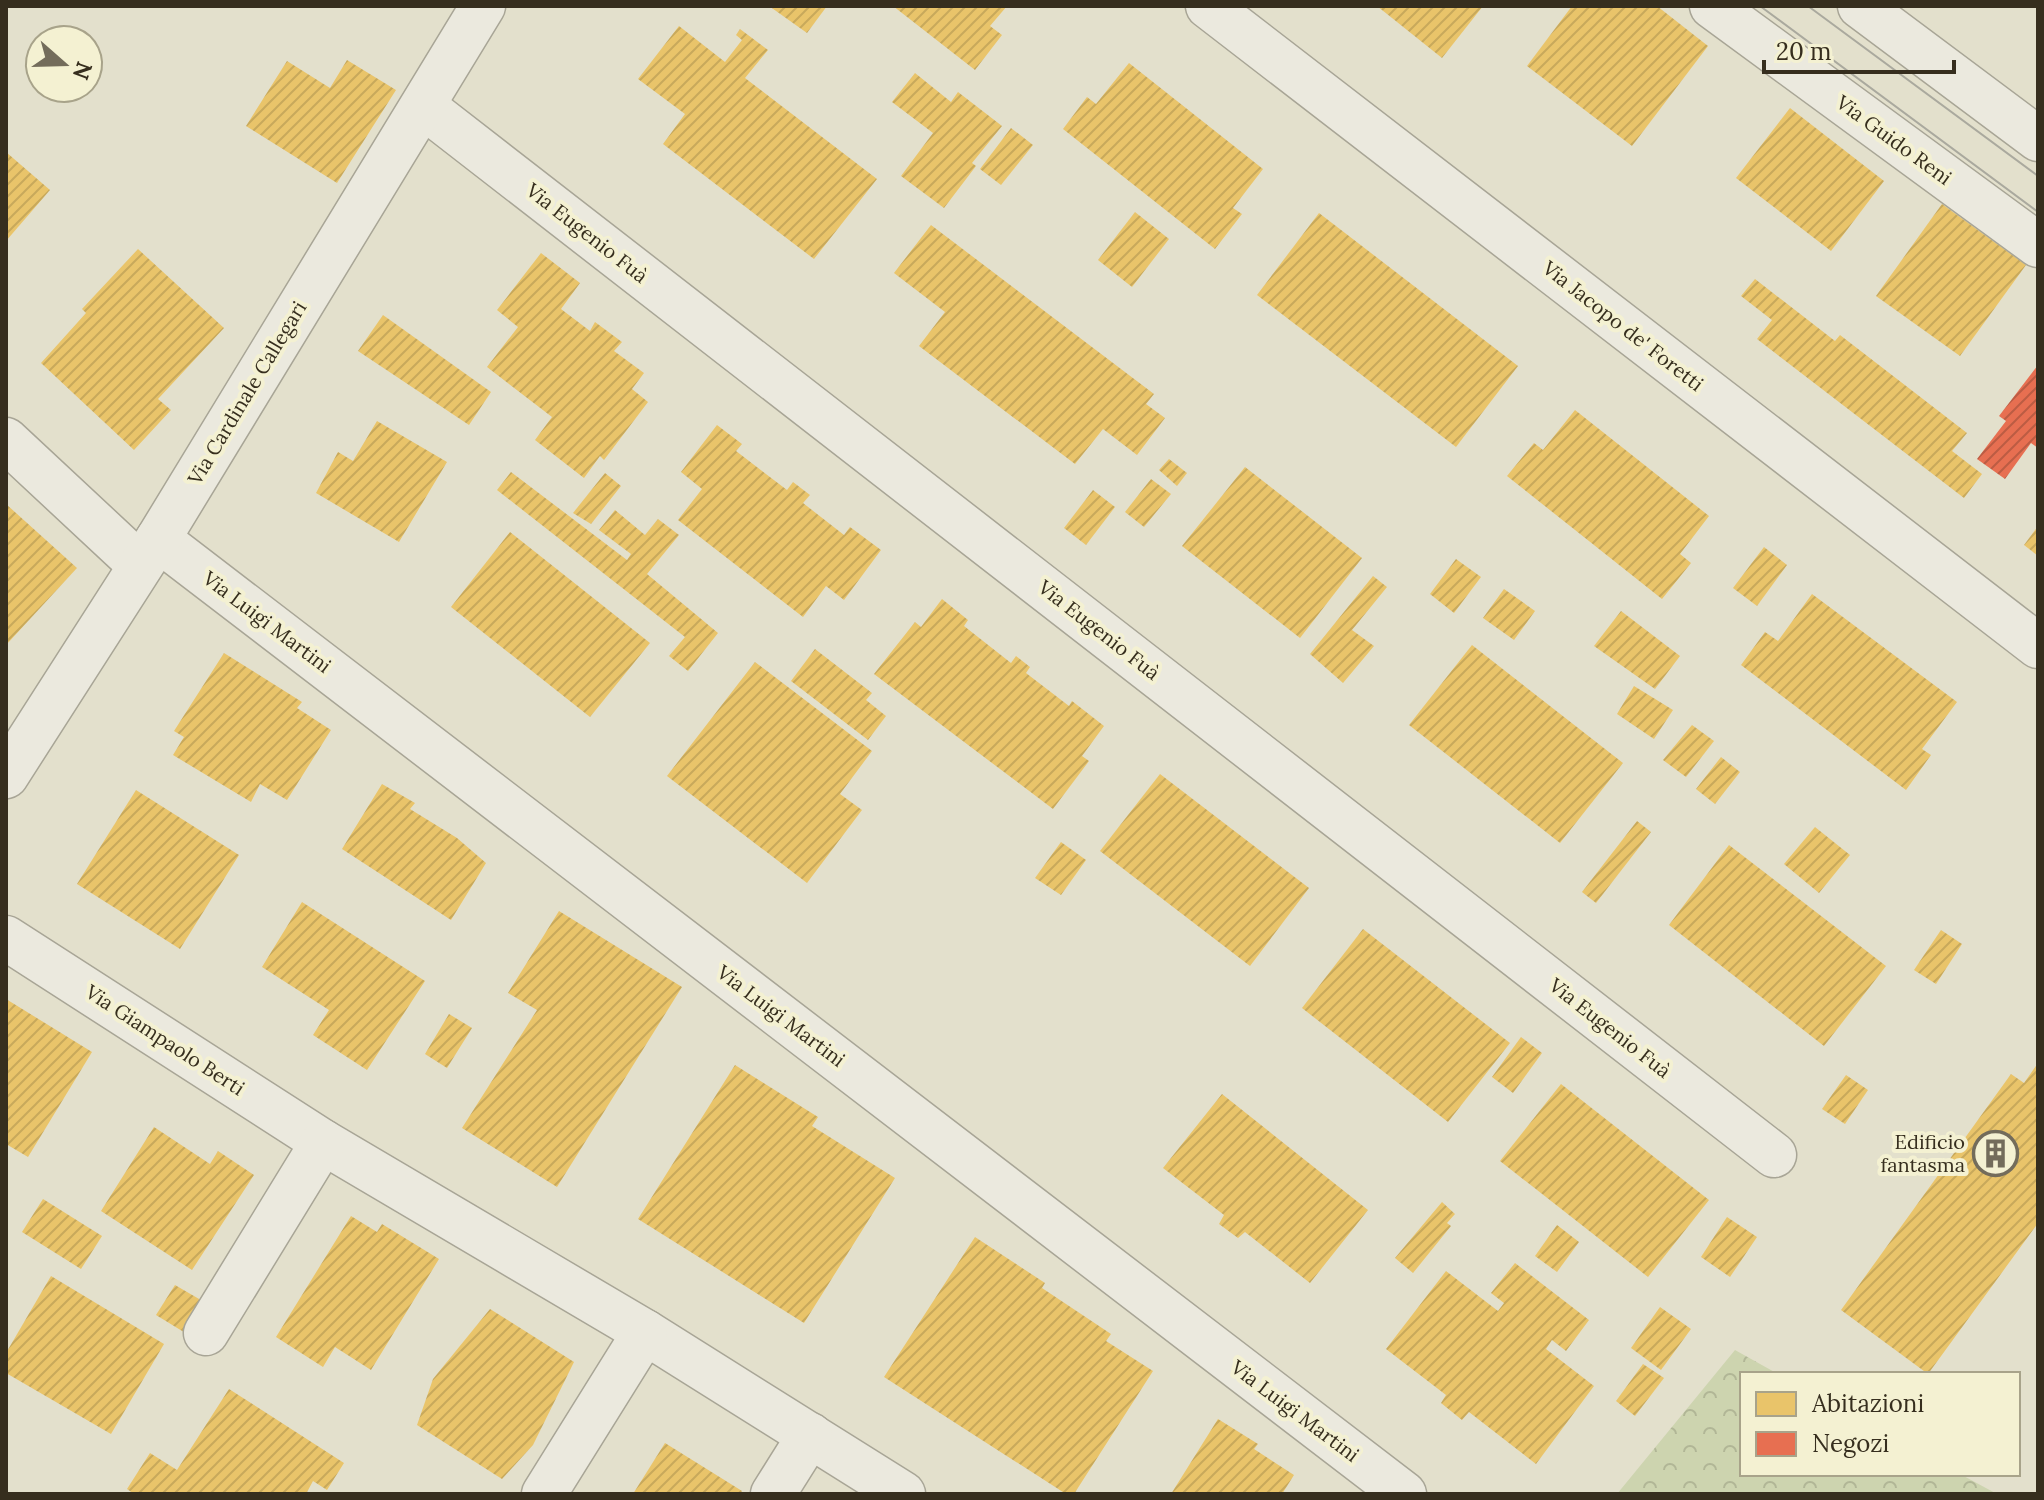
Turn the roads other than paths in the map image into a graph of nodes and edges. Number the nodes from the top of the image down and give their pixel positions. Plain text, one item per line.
1 (483, 6) edge
2 (1208, 6) edge
3 (1712, 6) edge
4 (1860, 6) edge
5 (423, 106) junction
6 (2038, 139) edge
7 (2038, 245) edge
8 (6, 440) edge
9 (149, 552) junction
10 (2038, 646) edge
11 (6, 776) edge
12 (6, 938) edge
13 (323, 1142) junction
14 (1774, 1155) dead end
15 (645, 1332) junction
16 (206, 1333) dead end
17 (810, 1435) junction
18 (544, 1494) edge
19 (773, 1494) edge
20 (903, 1494) edge
21 (1404, 1494) edge

1 - 5 street, Via Cardinale Callegari
2 - 10 street, Via Jacopo de' Foretti
3 - 7 street, Via Guido Reni
4 - 6 street
5 - 9 street, Via Cardinale Callegari
5 - 14 street, Via Eugenio Fuà
8 - 9 street, Via Luigi Martini
9 - 11 street, Via Cardinale Callegari
9 - 21 street, Via Luigi Martini
12 - 13 street, Via Giampaolo Berti
13 - 15 street, Via Giampaolo Berti
13 - 16 street
15 - 17 street, Via Giampaolo Berti
15 - 18 street
17 - 19 street
17 - 20 street, Via Giampaolo Berti

